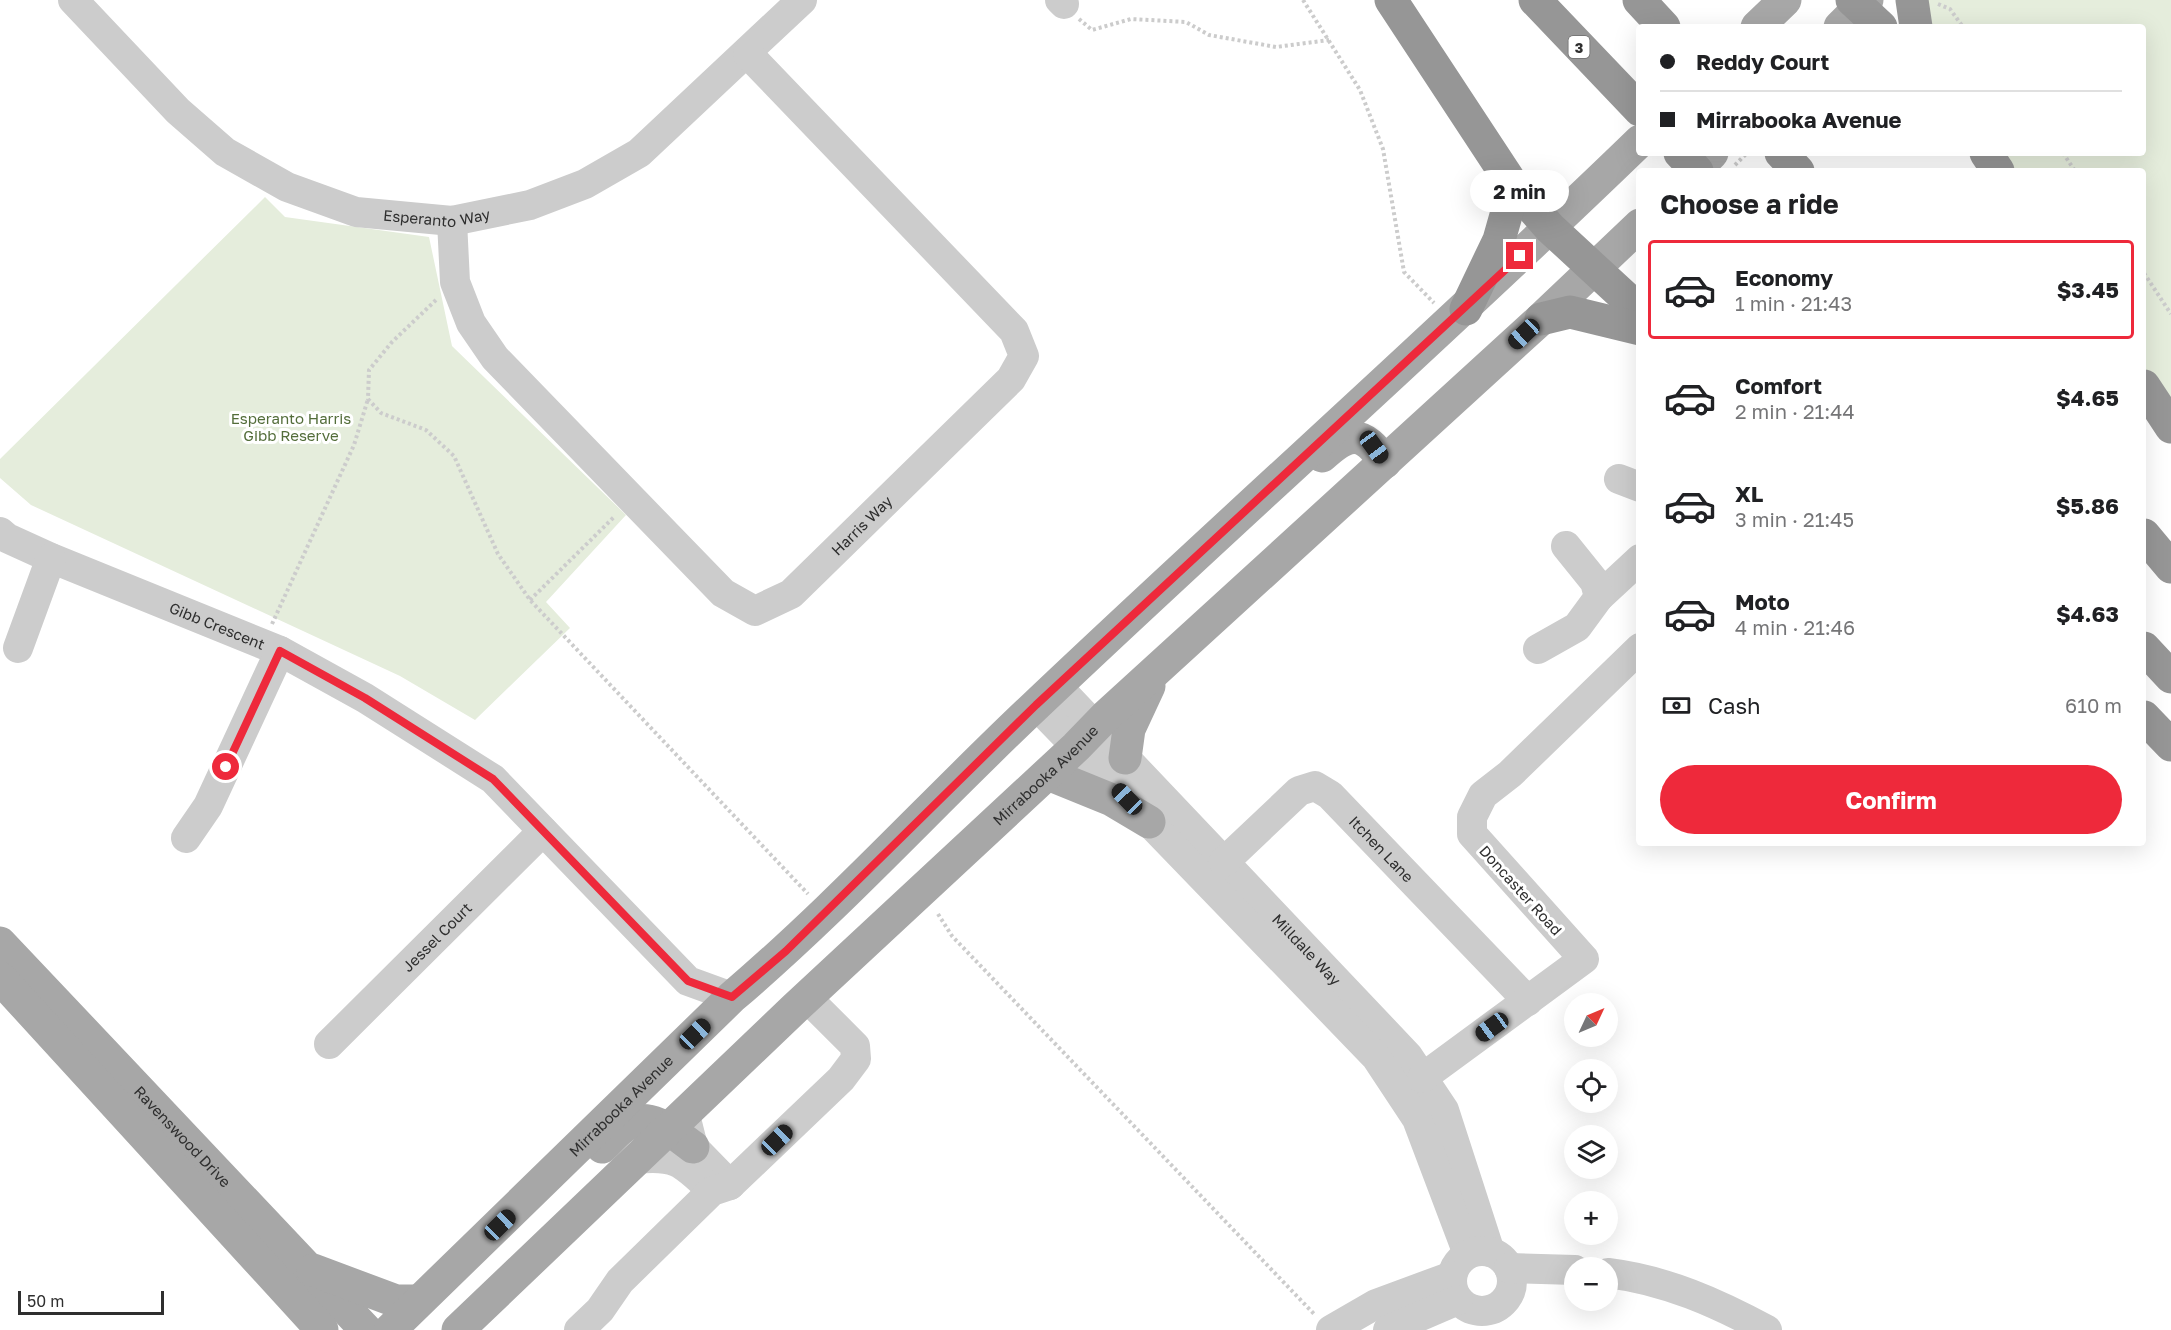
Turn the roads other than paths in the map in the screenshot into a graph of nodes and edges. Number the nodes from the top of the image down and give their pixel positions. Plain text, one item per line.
1 (73, 0) edge
2 (802, 0) edge
3 (1391, 0) edge
4 (1535, 0) edge
5 (1639, 0) edge
6 (1785, 0) edge
7 (1661, 24) edge
8 (1760, 24) edge
9 (748, 54) junction
10 (1632, 101) edge
11 (1636, 145) edge
12 (1683, 156) edge
13 (1709, 156) edge
14 (1693, 168) edge
15 (1699, 168) edge
16 (1514, 187) junction
17 (452, 221) junction
18 (1550, 228) junction
19 (1636, 229) edge
20 (1593, 270) junction
21 (1450, 306) junction
22 (1636, 308) edge
23 (1541, 319) junction
24 (1636, 328) edge
25 (2146, 389) edge
26 (2171, 427) edge
27 (1385, 462) junction
28 (1246, 512) junction
29 (0, 532) edge
30 (2146, 538) edge
31 (1566, 546) dead end
32 (51, 558) junction
33 (1636, 563) edge
34 (2171, 567) edge
35 (1599, 597) junction
36 (272, 647) junction
37 (18, 648) dead end
38 (1538, 649) dead end
39 (2146, 650) edge
40 (1636, 652) edge
41 (1163, 664) junction
42 (2171, 677) edge
43 (1046, 696) junction
44 (2146, 719) edge
45 (1085, 737) junction
46 (2171, 746) edge
47 (1125, 759) junction
48 (1048, 774) junction
49 (1149, 822) junction
50 (543, 831) junction
51 (186, 838) dead end
52 (1224, 862) junction
53 (0, 943) edge
54 (786, 951) junction
55 (0, 978) edge
56 (688, 981) junction
57 (732, 997) junction
58 (1528, 1001) junction
59 (800, 1003) junction
60 (695, 1034) junction
61 (329, 1044) dead end
62 (1422, 1078) junction
63 (683, 1129) junction
64 (637, 1159) junction
65 (721, 1188) junction
66 (532, 1194) junction
67 (539, 1252) junction
68 (309, 1269) junction
69 (1564, 1273) edge
70 (1618, 1274) edge
71 (1564, 1290) edge
72 (1480, 1292) edge
73 (1618, 1293) edge
74 (1661, 1294) junction
75 (419, 1301) junction
76 (1324, 1324) edge
77 (316, 1327) edge
78 (586, 1328) edge
79 (366, 1330) edge
80 (390, 1330) edge
81 (458, 1330) edge
82 (491, 1330) edge
83 (1388, 1330) edge
84 (1727, 1330) edge
85 (1767, 1330) edge

1 - 17 street, Esperanto Way
2 - 9 street, Esperanto Way
3 - 16 highway
4 - 10 highway, 3
5 - 7 highway
6 - 8 main road
9 - 17 street, Esperanto Way
9 - 17 street, Harris Way
11 - 18 main road, Mirrabooka Avenue
12 - 14 highway, bridge
13 - 15 main road
16 - 18 highway
16 - 21 highway
18 - 20 highway
18 - 21 main road, Mirrabooka Avenue
19 - 20 main road, Mirrabooka Avenue
20 - 22 highway
20 - 23 main road, Mirrabooka Avenue
21 - 28 main road, Mirrabooka Avenue
23 - 24 highway
23 - 27 main road, Mirrabooka Avenue
25 - 26 highway
27 - 28 main road
27 - 41 main road, Mirrabooka Avenue
28 - 43 main road, Mirrabooka Avenue
29 - 32 street, Gibb Crescent
30 - 34 highway
31 - 35 street
32 - 36 street, Gibb Crescent
32 - 37 street
33 - 35 street
35 - 38 street
36 - 50 street, Gibb Crescent
36 - 51 street
39 - 42 highway
40 - 58 street, Doncaster Road
41 - 45 main road, Mirrabooka Avenue
41 - 47 main road
43 - 45 street, Milldale Way
43 - 54 main road, Mirrabooka Avenue
44 - 46 highway
45 - 47 street, Milldale Way
45 - 48 main road, Mirrabooka Avenue
45 - 49 street, Milldale Way
47 - 52 street, Milldale Way
48 - 49 main road
48 - 59 main road, Mirrabooka Avenue
49 - 72 street, Milldale Way
50 - 56 street, Gibb Crescent
50 - 61 street, Jessel Court
52 - 58 street, Itchen Lane
52 - 62 street, Milldale Way
53 - 68 main road, Ravenswood Drive
54 - 57 main road, Mirrabooka Avenue
54 - 59 main road
55 - 77 main road, Ravenswood Drive
56 - 57 street, Gibb Crescent
56 - 60 street
57 - 60 main road, Mirrabooka Avenue
58 - 62 street, Doncaster Road
59 - 63 main road, Mirrabooka Avenue
59 - 65 street
60 - 66 main road, Mirrabooka Avenue
62 - 72 street, Milldale Way
63 - 64 main road, Mirrabooka Avenue
63 - 65 street
63 - 66 main road
64 - 65 street
64 - 67 main road, Mirrabooka Avenue
65 - 78 street
66 - 75 main road, Mirrabooka Avenue
67 - 81 main road, Mirrabooka Avenue
67 - 82 main road
68 - 75 main road
68 - 79 main road, Ravenswood Drive
69 - 72 street
70 - 74 street
71 - 72 street
72 - 76 street
72 - 83 street
73 - 74 street
74 - 84 street
74 - 85 street
75 - 80 main road, Mirrabooka Avenue

